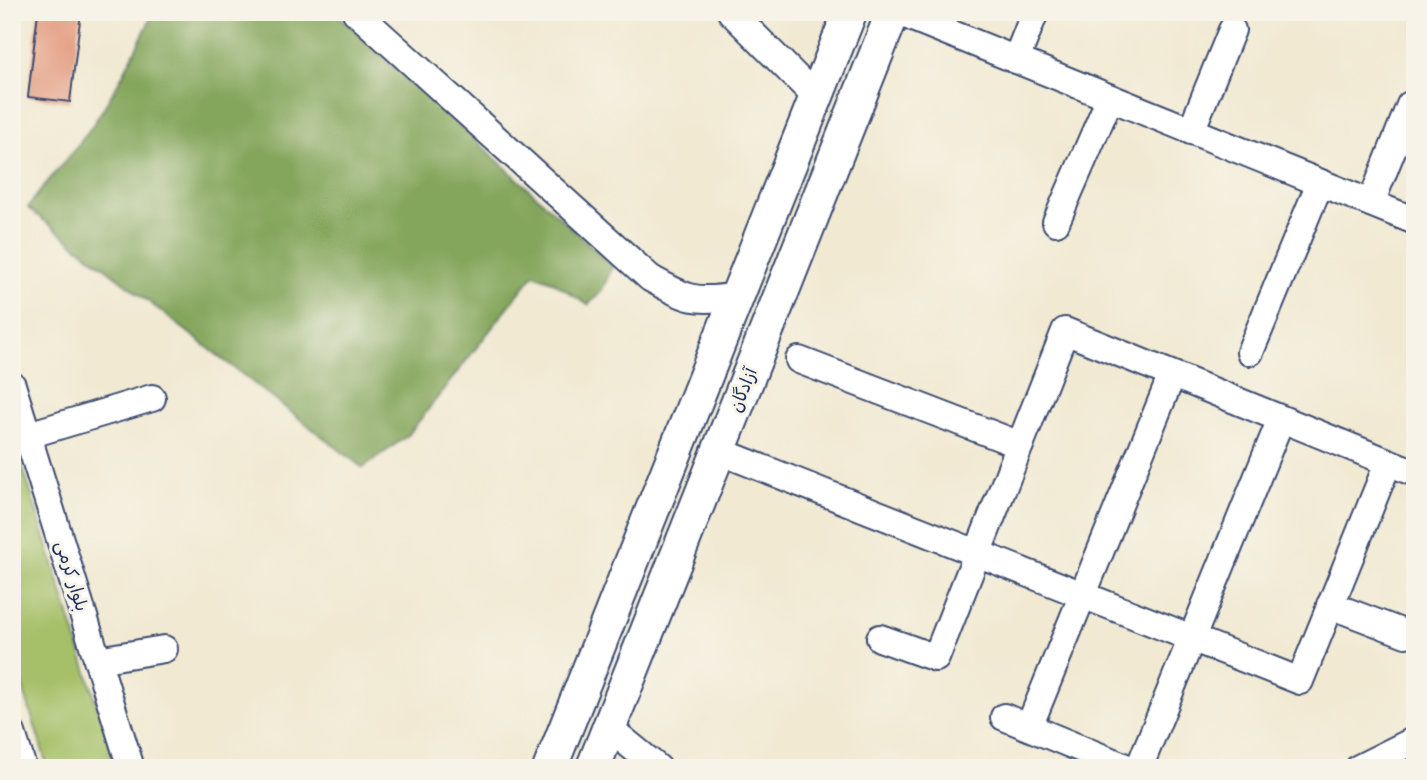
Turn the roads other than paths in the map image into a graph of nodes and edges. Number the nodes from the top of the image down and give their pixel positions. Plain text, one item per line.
1 (356, 12) edge
2 (731, 12) edge
3 (849, 12) edge
4 (896, 12) edge
5 (1035, 12) edge
6 (1232, 30) dead end
7 (1016, 60) junction
8 (816, 97) junction
9 (1110, 97) junction
10 (1410, 105) dead end
11 (1191, 131) junction
12 (1320, 183) junction
13 (777, 195) junction
14 (1371, 203) junction
15 (815, 210) junction
16 (1415, 221) edge
17 (1056, 222) dead end
18 (737, 296) junction
19 (1250, 352) dead end
20 (799, 360) dead end
21 (1172, 375) junction
22 (12, 384) edge
23 (152, 398) dead end
24 (1281, 419) junction
25 (28, 435) junction
26 (1020, 445) junction
27 (719, 451) junction
28 (1388, 463) junction
29 (1415, 473) edge
30 (978, 553) junction
31 (1083, 595) junction
32 (1331, 605) junction
33 (1415, 629) edge
34 (880, 638) dead end
35 (1192, 638) junction
36 (164, 649) dead end
37 (97, 660) junction
38 (1004, 717) dead end
39 (1029, 727) junction
40 (608, 728) junction
41 (12, 733) edge
42 (1415, 740) edge
43 (23, 768) edge
44 (131, 768) edge
45 (550, 768) edge
46 (593, 768) edge
47 (658, 768) edge
48 (1129, 768) edge
49 (1139, 768) edge
50 (1359, 768) edge

1 - 18 street
2 - 8 street
3 - 8 main road
4 - 7 street
4 - 15 main road, آزادگان
5 - 7 street
6 - 11 street
7 - 9 street
8 - 13 main road
9 - 11 street
9 - 17 street
10 - 14 street
11 - 12 street
12 - 14 street
12 - 19 street
13 - 15 main road
13 - 18 main road
14 - 16 street
15 - 27 main road, آزادگان
18 - 45 main road
20 - 26 street
21 - 24 street
21 - 26 street
21 - 31 street
22 - 25 street, بلوار کرمی
23 - 25 street
24 - 28 street
24 - 35 street
25 - 37 street, بلوار کرمی
26 - 30 street
27 - 30 street
27 - 40 main road, آزادگان
28 - 29 street
28 - 32 street
30 - 31 street
30 - 34 street
31 - 35 street
31 - 39 street
32 - 33 street
32 - 35 street
35 - 49 street
36 - 37 street
37 - 44 street, بلوار کرمی
38 - 39 street
39 - 48 street
40 - 46 main road, آزادگان
40 - 47 street
41 - 43 street
42 - 50 street

